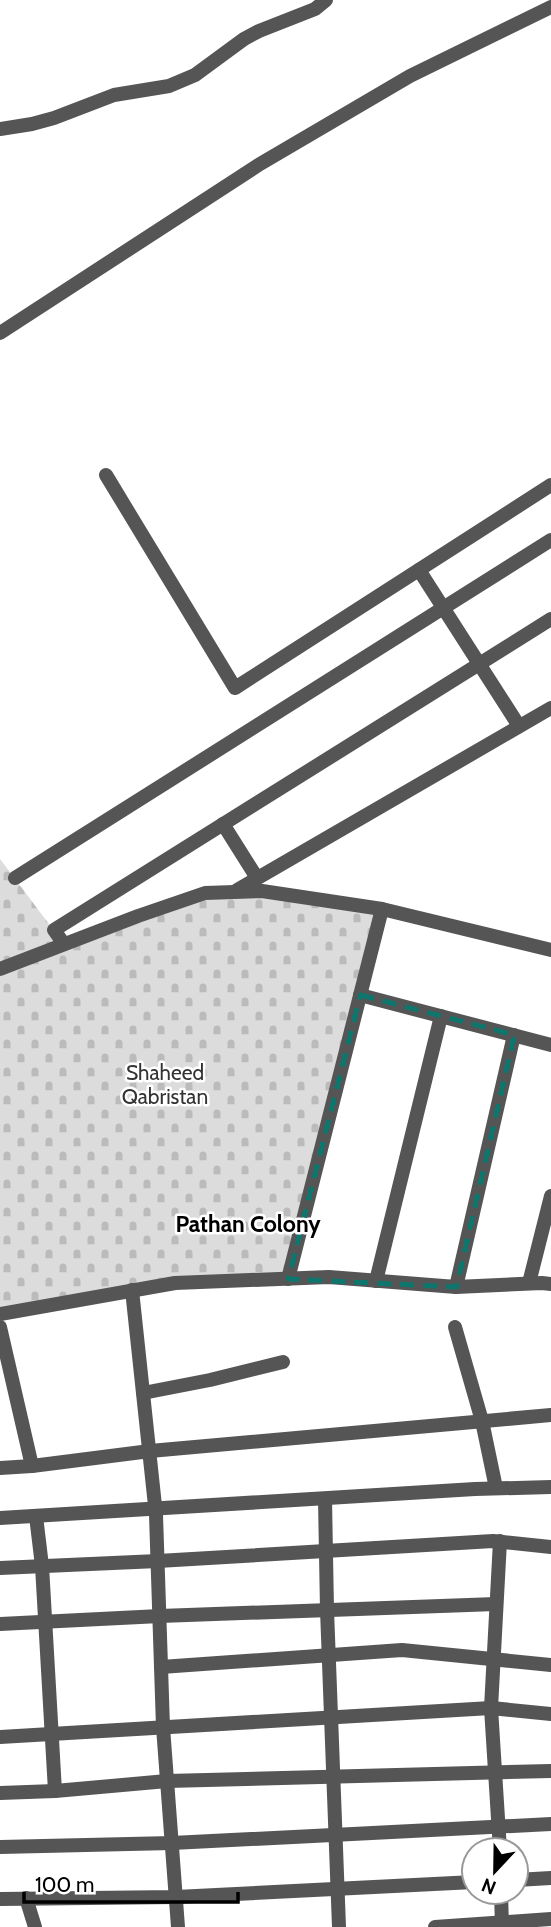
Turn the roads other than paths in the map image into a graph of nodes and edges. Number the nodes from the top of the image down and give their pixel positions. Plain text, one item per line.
1 (326, 0) edge
2 (551, 7) edge
3 (0, 128) edge
4 (0, 334) edge
5 (106, 475) dead end
6 (551, 485) edge
7 (551, 540) edge
8 (419, 570) junction
9 (443, 607) junction
10 (551, 619) edge
11 (480, 664) junction
12 (551, 708) edge
13 (519, 726) junction
14 (223, 824) junction
15 (15, 878) dead end
16 (257, 878) junction
17 (233, 892) junction
18 (382, 909) junction
19 (64, 944) junction
20 (551, 950) edge
21 (2, 966) edge
22 (360, 995) junction
23 (441, 1016) junction
24 (514, 1035) junction
25 (551, 1045) edge
26 (551, 1196) edge
27 (288, 1279) junction
28 (376, 1281) junction
29 (529, 1283) junction
30 (551, 1284) edge
31 (456, 1287) junction
32 (132, 1290) junction
33 (0, 1314) edge
34 (0, 1326) edge
35 (455, 1327) dead end
36 (284, 1362) dead end
37 (143, 1393) junction
38 (551, 1415) edge
39 (482, 1421) junction
40 (149, 1451) junction
41 (32, 1466) junction
42 (0, 1468) edge
43 (551, 1487) edge
44 (496, 1488) junction
45 (325, 1499) junction
46 (156, 1509) junction
47 (36, 1516) junction
48 (0, 1518) edge
49 (500, 1541) junction
50 (551, 1547) edge
51 (326, 1550) junction
52 (158, 1561) junction
53 (42, 1566) junction
54 (0, 1568) edge
55 (496, 1604) junction
56 (327, 1610) junction
57 (160, 1616) junction
58 (44, 1622) junction
59 (0, 1625) edge
60 (329, 1656) junction
61 (494, 1660) junction
62 (551, 1665) edge
63 (161, 1667) junction
64 (492, 1709) junction
65 (551, 1714) edge
66 (331, 1718) junction
67 (163, 1727) junction
68 (53, 1734) junction
69 (0, 1737) edge
70 (551, 1771) edge
71 (494, 1773) junction
72 (333, 1777) junction
73 (167, 1781) junction
74 (55, 1791) junction
75 (0, 1793) edge
76 (551, 1824) edge
77 (499, 1826) junction
78 (335, 1834) junction
79 (499, 1836) edge
80 (172, 1843) junction
81 (0, 1847) edge
82 (551, 1878) edge
83 (530, 1879) edge
84 (460, 1883) edge
85 (337, 1889) junction
86 (176, 1896) junction
87 (26, 1898) junction
88 (0, 1899) edge
89 (501, 1906) edge
90 (551, 1919) edge
91 (31, 1925) edge
92 (502, 1925) edge
93 (178, 1927) edge
94 (339, 1927) edge
95 (435, 1927) edge

1 - 3 street
2 - 4 street
5 - 8 street
6 - 8 street
7 - 9 street
8 - 9 street
9 - 11 street
9 - 15 street
10 - 11 street
11 - 13 street
11 - 14 street
12 - 13 street
13 - 16 street
14 - 16 street
14 - 19 street
16 - 17 street
17 - 18 street
17 - 19 street
18 - 20 street
18 - 22 street
19 - 21 street
22 - 23 street
22 - 27 street
23 - 24 street
23 - 28 street
24 - 25 street
24 - 31 street
26 - 29 street
27 - 28 street
27 - 32 street
28 - 31 street
29 - 30 street
29 - 31 street
32 - 33 street
32 - 37 street
34 - 41 street
35 - 39 street
36 - 37 street
37 - 40 street
38 - 39 street
39 - 40 street
39 - 44 street
40 - 41 street
40 - 46 street
41 - 42 street
43 - 44 street
44 - 45 street
45 - 46 street
45 - 51 street
46 - 47 street
46 - 52 street
47 - 48 street
47 - 53 street
49 - 50 street
49 - 51 street
49 - 55 street
51 - 52 street
51 - 56 street
52 - 53 street
52 - 57 street
53 - 54 street
53 - 58 street
55 - 56 street
55 - 61 street
56 - 57 street
56 - 60 street
57 - 58 street
57 - 63 street
58 - 59 street
58 - 68 street
60 - 61 street
60 - 63 street
60 - 66 street
61 - 62 street
61 - 64 street
63 - 67 street
64 - 65 street
64 - 66 street
64 - 71 street
66 - 67 street
66 - 72 street
67 - 68 street
67 - 73 street
68 - 69 street
68 - 74 street
70 - 71 street
71 - 72 street
71 - 77 street
72 - 73 street
72 - 78 street
73 - 74 street
73 - 80 street
74 - 75 street
76 - 77 street
77 - 78 street
77 - 79 street
78 - 80 street
78 - 85 street
80 - 81 street
80 - 86 street
82 - 83 street
84 - 85 street
85 - 86 street
85 - 94 street
86 - 87 street
86 - 93 street
87 - 88 street
87 - 91 street
89 - 92 street
90 - 92 street
92 - 95 street

